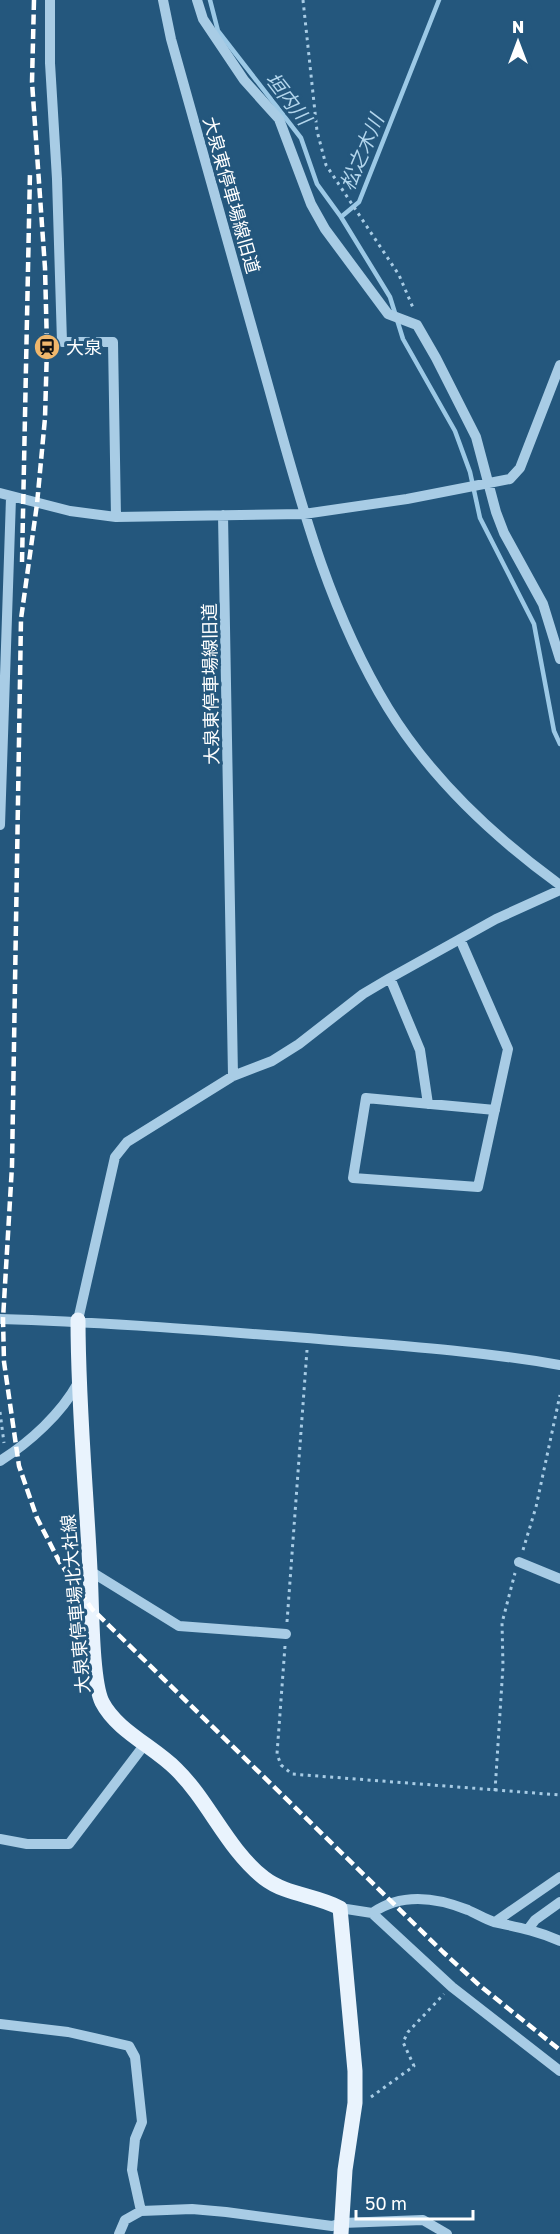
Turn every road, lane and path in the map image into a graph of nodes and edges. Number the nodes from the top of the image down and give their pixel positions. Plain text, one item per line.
1 (50, 0) edge
2 (163, 0) edge
3 (197, 0) edge
4 (303, 0) edge
5 (414, 324) junction
6 (560, 365) edge
7 (487, 482) junction
8 (5, 495) edge
9 (304, 514) junction
10 (223, 515) junction
11 (116, 517) junction
12 (560, 659) edge
13 (1, 703) edge
14 (0, 825) edge
15 (560, 885) edge
16 (560, 890) edge
17 (460, 939) junction
18 (390, 978) junction
19 (233, 1076) junction
20 (428, 1104) junction
21 (495, 1110) junction
22 (0, 1319) edge
23 (78, 1320) junction
24 (308, 1338) junction
25 (560, 1365) edge
26 (78, 1383) junction
27 (560, 1395) edge
28 (0, 1412) edge
29 (3, 1459) edge
30 (519, 1562) junction
31 (90, 1571) junction
32 (560, 1579) edge
33 (286, 1634) junction
34 (145, 1744) junction
35 (495, 1791) junction
36 (560, 1795) edge
37 (0, 1839) edge
38 (560, 1877) edge
39 (560, 1902) edge
40 (340, 1908) junction
41 (372, 1913) junction
42 (495, 1922) junction
43 (529, 1928) junction
44 (560, 1941) edge
45 (452, 1987) junction
46 (0, 2024) edge
47 (560, 2071) edge
48 (355, 2103) junction
49 (141, 2211) junction
50 (341, 2228) edge
51 (119, 2234) edge
52 (447, 2234) edge

1 - 11 street
2 - 9 street, 大泉東停車場線旧道
3 - 5 street
4 - 5 path
5 - 7 street
6 - 7 street
7 - 9 street
7 - 12 street
8 - 11 street
8 - 13 street
9 - 10 street
9 - 15 street, 大泉東停車場線旧道
10 - 11 street
10 - 19 street, 大泉東停車場線旧道
13 - 14 street
16 - 17 street
17 - 18 street
17 - 21 street
18 - 19 street
18 - 20 street
19 - 23 street
20 - 21 street
20 - 21 street
22 - 23 street
23 - 24 street
23 - 26 main road, 大泉東停車場北大社線
24 - 25 street
24 - 33 path
26 - 29 street
26 - 31 main road, 大泉東停車場北大社線
27 - 30 path
28 - 29 path
30 - 32 street
30 - 35 path
31 - 33 street
31 - 34 main road, 大泉東停車場北大社線
33 - 35 path
34 - 37 street
34 - 40 main road, 大泉東停車場北大社線
35 - 36 path
38 - 42 street
39 - 43 street
40 - 41 street
40 - 48 main road
41 - 42 street
41 - 45 street
42 - 43 street
43 - 44 street
45 - 47 street
45 - 48 path
46 - 49 street
48 - 50 main road
49 - 50 street
49 - 51 street
50 - 52 street

